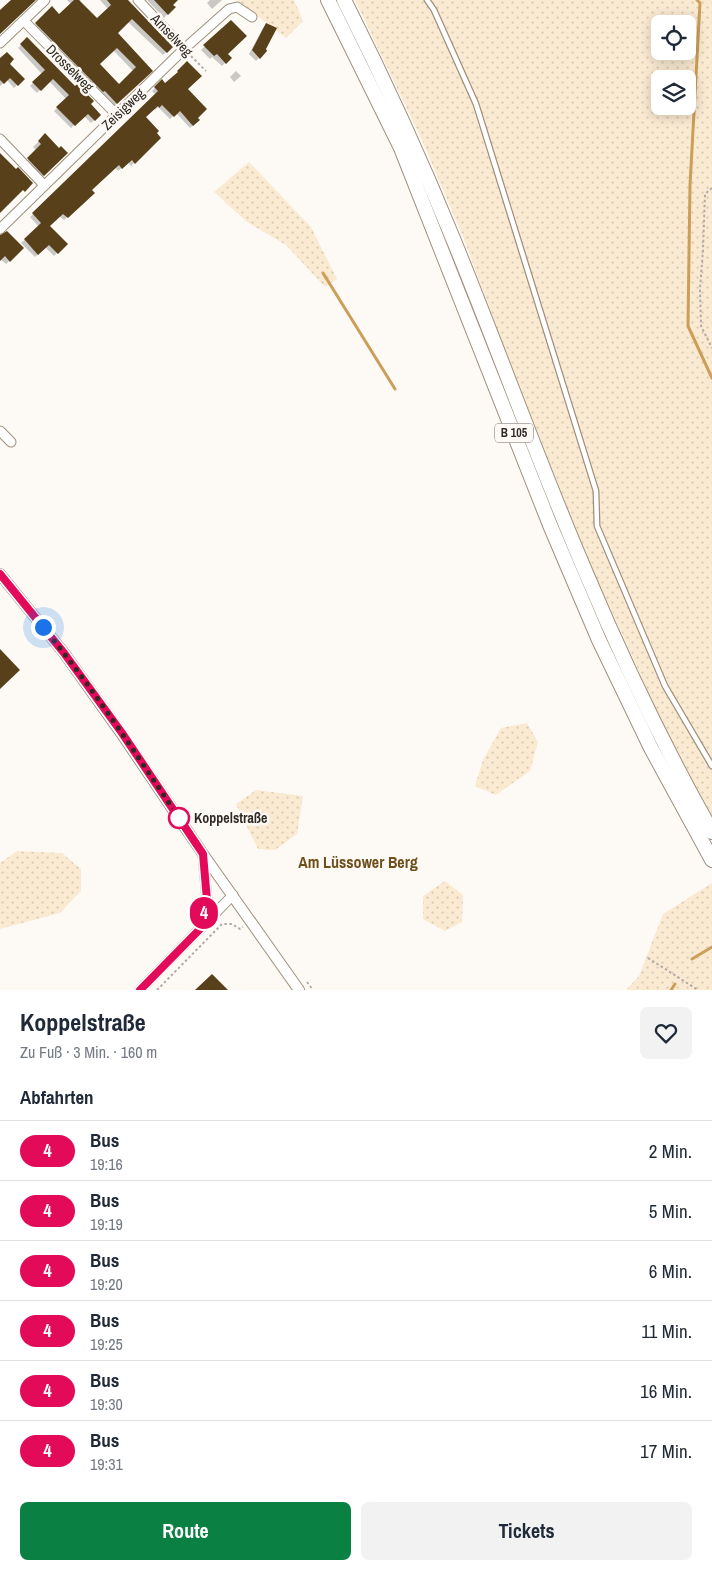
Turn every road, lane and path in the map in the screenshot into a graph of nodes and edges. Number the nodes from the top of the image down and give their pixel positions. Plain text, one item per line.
1 (45, 0) edge
2 (138, 0) edge
3 (328, 0) edge
4 (344, 0) edge
5 (427, 0) edge
6 (252, 18) dead end
7 (24, 21) junction
8 (0, 43) edge
9 (184, 48) junction
10 (206, 71) dead end
11 (117, 115) junction
12 (0, 140) edge
13 (44, 185) junction
14 (712, 188) edge
15 (0, 229) edge
16 (712, 348) edge
17 (0, 431) edge
18 (11, 442) dead end
19 (0, 574) edge
20 (712, 766) edge
21 (712, 832) edge
22 (203, 854) junction
23 (712, 860) edge
24 (233, 895) junction
25 (251, 922) junction
26 (200, 929) junction
27 (648, 958) dead end
28 (140, 990) edge
29 (157, 990) edge
30 (299, 990) edge
31 (698, 990) edge

1 - 7 street
2 - 9 street, Amselweg
3 - 23 highway, B 105
4 - 21 highway, B 105
5 - 20 lane
6 - 9 street, Zeisigweg
7 - 8 street
7 - 11 street, Drosselweg
9 - 10 path, Amselweg
9 - 11 street, Zeisigweg
11 - 13 street, Zeisigweg
12 - 13 street
13 - 15 street, Zeisigweg
14 - 16 path
17 - 18 street
19 - 22 street
22 - 24 street
22 - 26 street
24 - 25 street
24 - 26 street
25 - 29 path
25 - 30 street
26 - 28 street
27 - 31 path

